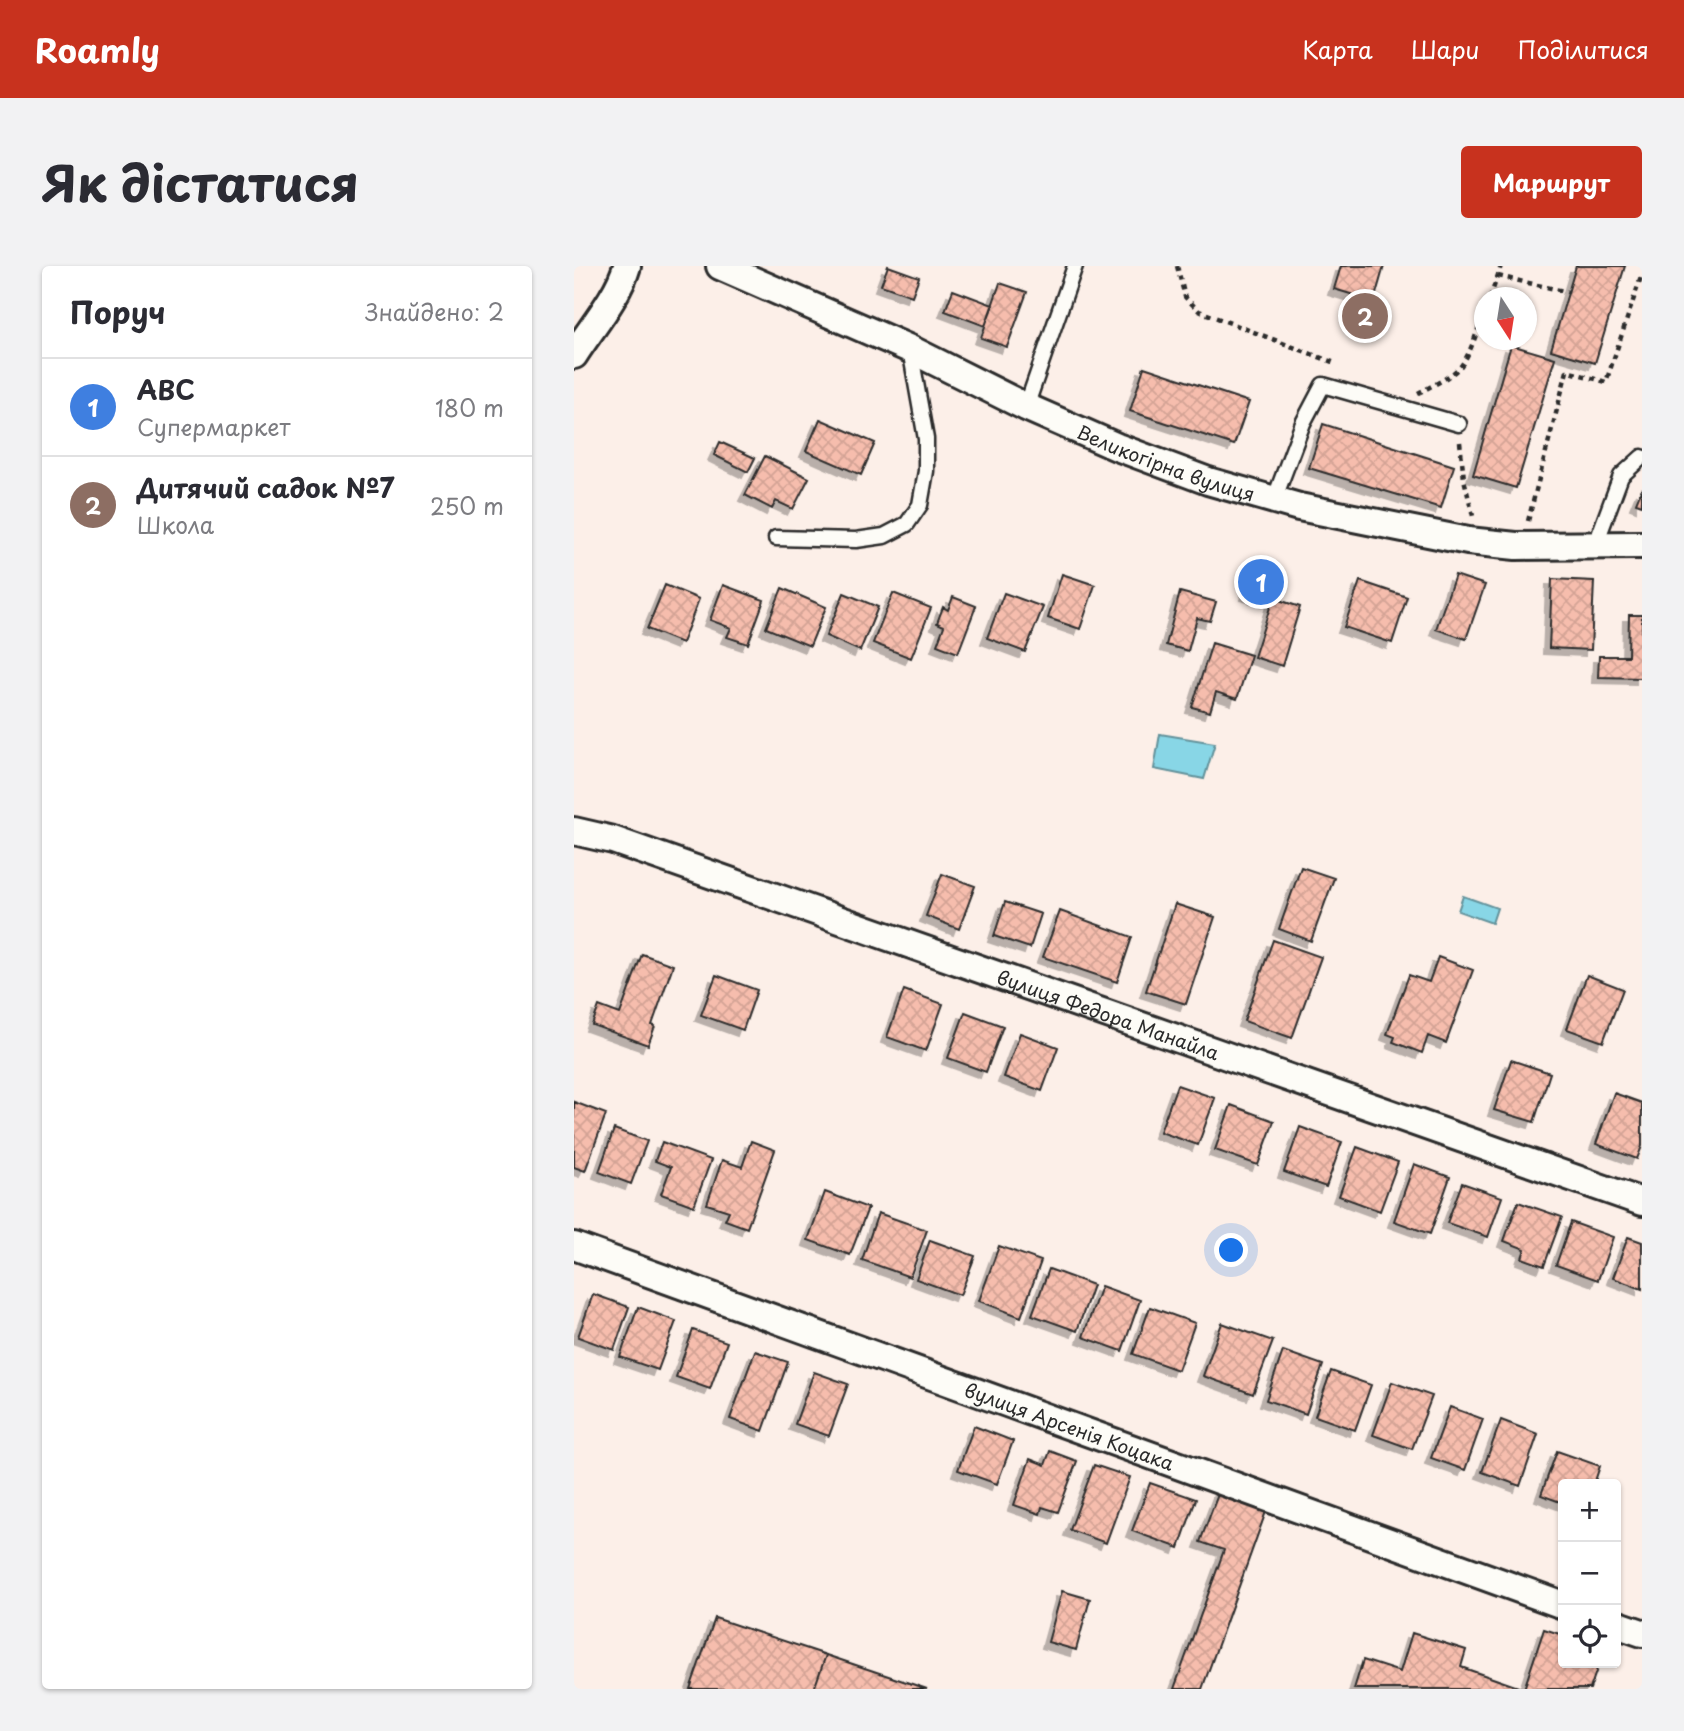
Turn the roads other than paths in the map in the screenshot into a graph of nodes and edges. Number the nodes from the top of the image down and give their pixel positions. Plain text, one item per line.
1 (627, 266) edge
2 (720, 266) edge
3 (1075, 266) edge
4 (910, 349) junction
5 (574, 355) edge
6 (1026, 407) junction
7 (1459, 424) road end
8 (1642, 457) edge
9 (1275, 500) junction
10 (776, 538) dead end
11 (1642, 545) edge
12 (1595, 546) junction
13 (574, 831) edge
14 (1642, 1202) edge
15 (574, 1246) edge
16 (1558, 1603) edge
17 (1621, 1626) edge
18 (1642, 1633) edge

1 - 5 street
2 - 4 street, Великогірна вулиця
3 - 6 lane
4 - 6 street, Великогірна вулиця
4 - 10 lane
6 - 9 street, Великогірна вулиця
7 - 9 lane
8 - 12 lane
9 - 12 street, Великогірна вулиця
11 - 12 street, Великогірна вулиця
13 - 14 street, вулиця Федора Манайла
15 - 16 street, вулиця Арсенія Коцака
17 - 18 street

